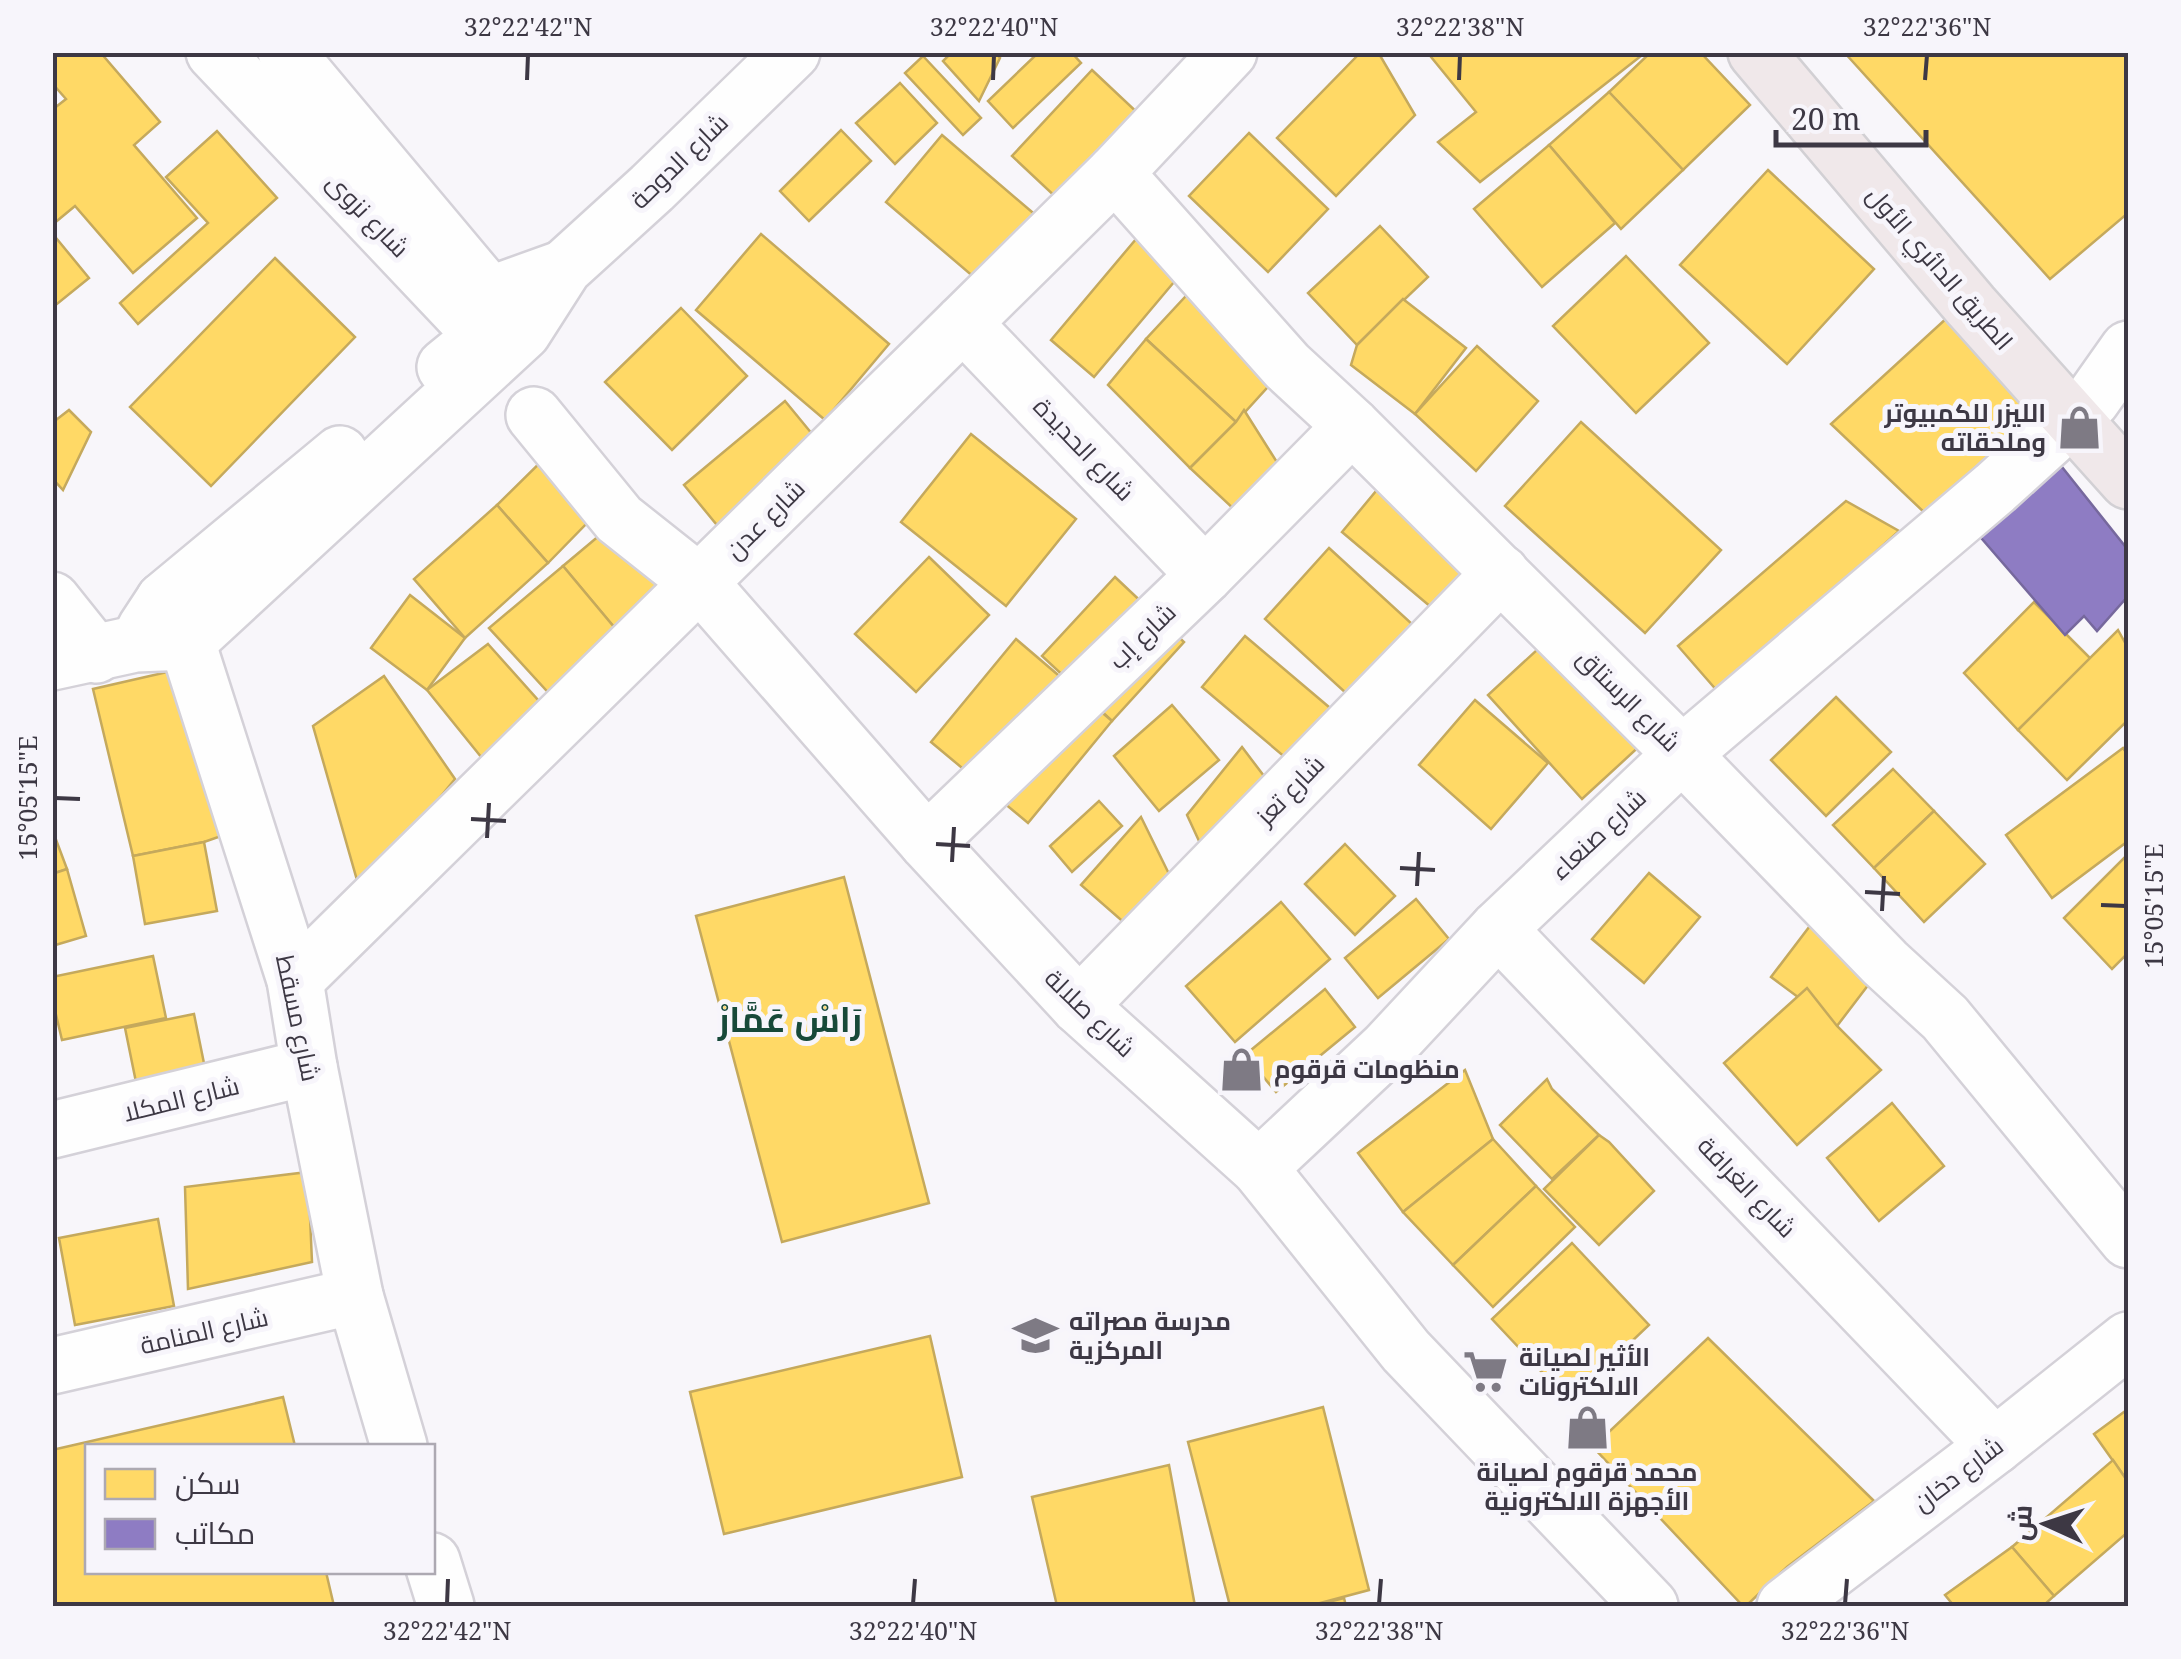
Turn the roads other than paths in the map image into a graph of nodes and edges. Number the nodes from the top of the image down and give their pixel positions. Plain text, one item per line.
1 (214, 52) edge
2 (286, 52) edge
3 (792, 52) edge
4 (1230, 52) edge
5 (1756, 52) edge
6 (1115, 173) junction
7 (498, 321) junction
8 (963, 323) junction
9 (2128, 348) edge
10 (460, 390) junction
11 (2082, 409) junction
12 (534, 416) junction
13 (1352, 426) junction
14 (2128, 481) edge
15 (1501, 573) junction
16 (1205, 575) junction
17 (700, 584) junction
18 (52, 600) edge
19 (127, 641) edge
20 (1682, 754) junction
21 (927, 842) junction
22 (1498, 929) junction
23 (295, 980) junction
24 (1080, 1006) junction
25 (308, 1067) junction
26 (52, 1130) edge
27 (1259, 1168) junction
28 (2128, 1240) edge
29 (355, 1296) junction
30 (2128, 1340) edge
31 (52, 1366) edge
32 (398, 1444) edge
33 (1995, 1446) junction
34 (435, 1571) edge
35 (446, 1606) edge
36 (1650, 1606) edge
37 (1785, 1606) edge

1 - 7 street, شارع نزوى
2 - 7 street, شارع نزوى
3 - 7 street, شارع الدوحة
4 - 6 street, شارع عدن
5 - 11 main road, الطريق الدائري الأول
6 - 8 street, شارع عدن
6 - 13 street, شارع الرستاق
7 - 10 street
7 - 12 street
7 - 19 street
8 - 16 street, شارع الحديدة
8 - 17 street, شارع عدن
9 - 11 street, شارع صنعاء
10 - 12 street
10 - 19 street
11 - 14 main road, الطريق الدائري الأول
11 - 20 street, شارع صنعاء
12 - 17 street, شارع صلالة
13 - 15 street, شارع الرستاق
13 - 16 street, شارع إب
15 - 20 street, شارع الرستاق
15 - 24 street, شارع تعز
16 - 21 street, شارع إب
17 - 21 street, شارع صلالة
17 - 23 street, شارع عدن
18 - 19 street
19 - 23 street, شارع مسقط
20 - 22 street, شارع صنعاء
20 - 28 street, شارع الرستاق
21 - 24 street, شارع صلالة
22 - 27 street, شارع صنعاء
22 - 33 street, شارع الغرافة
23 - 25 street, شارع مسقط
24 - 27 street, شارع صلالة
25 - 26 street, شارع المكلا
25 - 29 street, شارع مسقط
27 - 36 street, شارع صلالة
29 - 31 street, شارع المنامة
29 - 32 street, شارع مسقط
30 - 33 street, شارع دخان
33 - 37 street, شارع دخان
34 - 35 street

